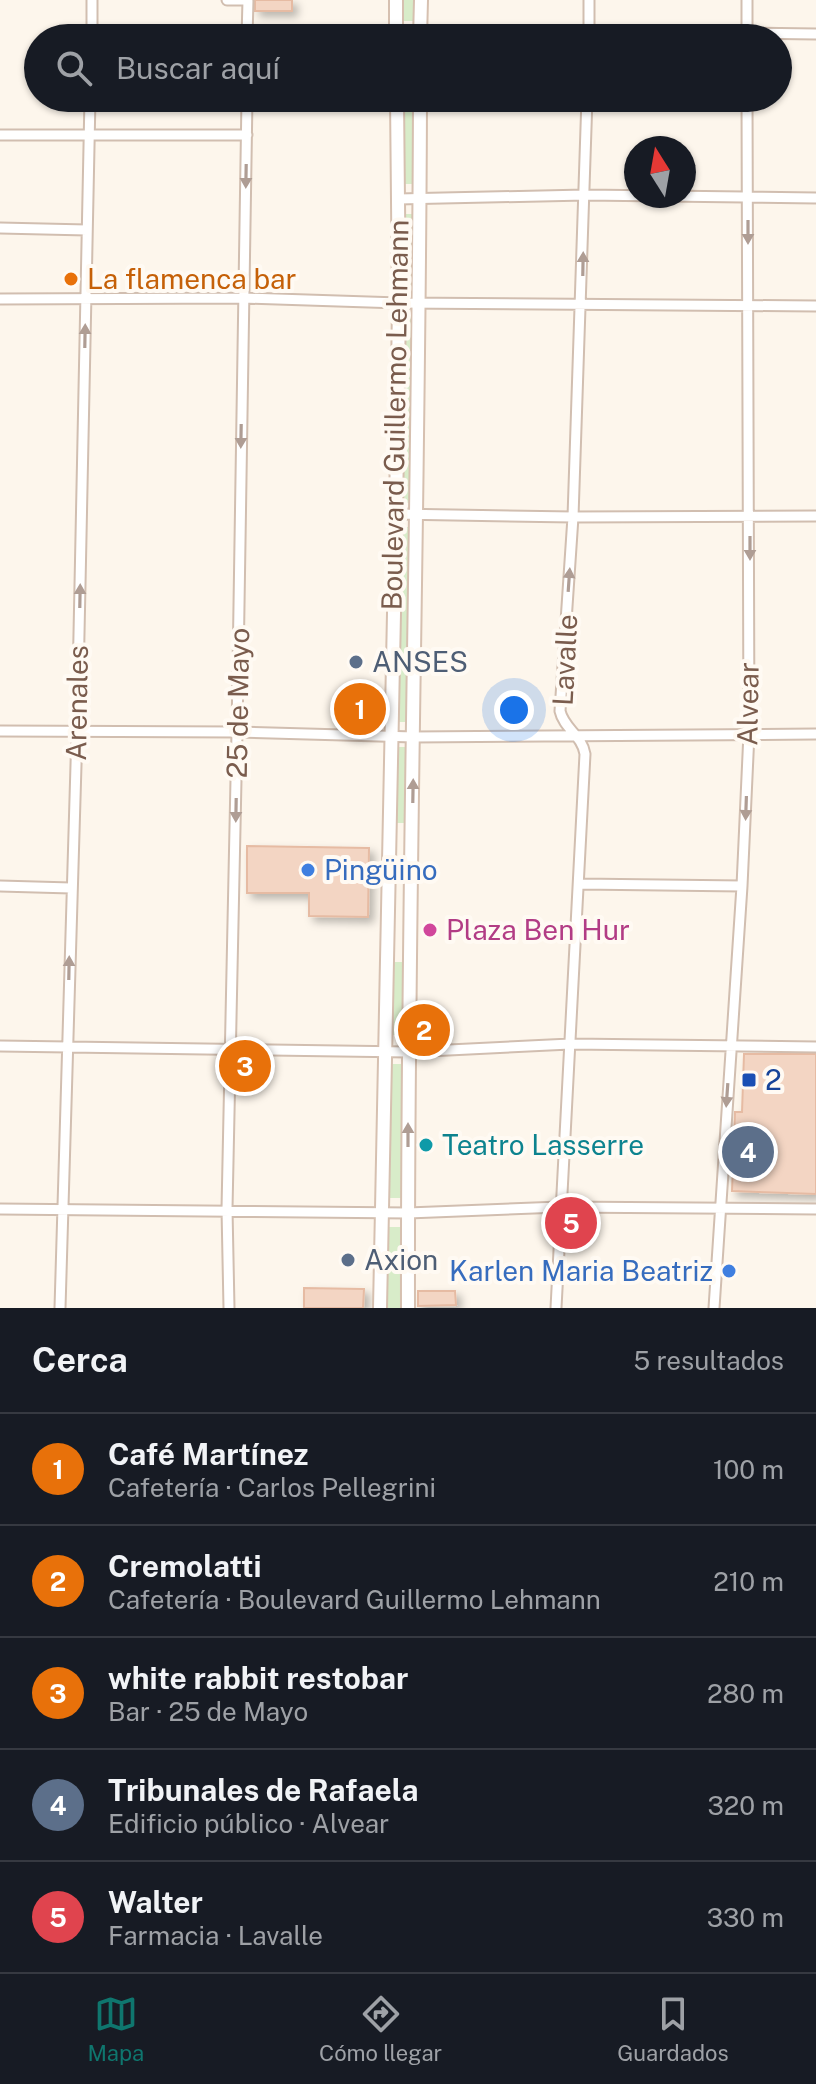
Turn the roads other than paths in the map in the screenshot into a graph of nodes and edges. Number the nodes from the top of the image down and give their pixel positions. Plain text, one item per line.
1 (92, 0) edge
2 (227, 0) edge
3 (248, 0) edge
4 (396, 0) edge
5 (421, 0) edge
6 (589, 0) edge
7 (747, 0) edge
8 (92, 24) edge
9 (247, 24) edge
10 (396, 24) edge
11 (420, 24) edge
12 (589, 24) edge
13 (747, 24) edge
14 (816, 34) edge
15 (792, 35) edge
16 (90, 112) edge
17 (247, 112) edge
18 (397, 112) edge
19 (420, 112) edge
20 (587, 112) edge
21 (747, 112) edge
22 (0, 135) edge
23 (90, 135) junction
24 (247, 135) junction
25 (585, 195) junction
26 (420, 198) junction
27 (816, 198) edge
28 (398, 199) junction
29 (748, 199) junction
30 (0, 228) edge
31 (87, 230) junction
32 (243, 298) junction
33 (0, 299) edge
34 (86, 300) junction
35 (582, 302) junction
36 (399, 303) junction
37 (421, 303) junction
38 (747, 305) junction
39 (816, 306) edge
40 (396, 514) junction
41 (418, 516) junction
42 (750, 516) junction
43 (816, 516) edge
44 (573, 517) junction
45 (0, 731) edge
46 (77, 731) junction
47 (237, 732) junction
48 (749, 733) junction
49 (816, 734) edge
50 (577, 735) junction
51 (389, 736) junction
52 (414, 737) junction
53 (389, 831) junction
54 (412, 832) junction
55 (580, 884) junction
56 (0, 886) edge
57 (742, 886) junction
58 (71, 888) junction
59 (385, 951) junction
60 (410, 953) junction
61 (570, 1044) junction
62 (730, 1045) junction
63 (0, 1046) edge
64 (67, 1046) junction
65 (816, 1047) edge
66 (230, 1048) junction
67 (384, 1052) junction
68 (408, 1052) junction
69 (560, 1207) junction
70 (719, 1208) junction
71 (0, 1209) edge
72 (62, 1209) junction
73 (227, 1209) junction
74 (816, 1209) edge
75 (381, 1212) junction
76 (408, 1213) junction
77 (60, 1308) edge
78 (229, 1308) edge
79 (380, 1308) edge
80 (408, 1308) edge
81 (556, 1308) edge
82 (714, 1308) edge

1 - 8 street
2 - 3 street
3 - 9 street
4 - 10 main road
5 - 11 main road
6 - 12 street
7 - 13 street
14 - 15 street
16 - 23 street, Arenales
17 - 24 street, 25 de Mayo
18 - 28 main road, Boulevard Guillermo Lehmann
19 - 26 main road, Boulevard Guillermo Lehmann
20 - 25 street, Lavalle
21 - 29 street, Alvear
22 - 23 street
23 - 24 street
23 - 31 street, Arenales
24 -> 32 street, 25 de Mayo
25 - 26 street
25 - 29 street
35 -> 25 street, Lavalle
26 - 28 street
26 - 37 main road, Boulevard Guillermo Lehmann
27 - 29 street
28 - 36 main road, Boulevard Guillermo Lehmann
29 -> 38 street, Alvear
30 - 31 street
31 - 34 street, Arenales
32 - 34 street
32 - 36 street
32 -> 47 street, 25 de Mayo
33 - 34 street
46 -> 34 street, Arenales
35 - 37 street
35 - 38 street
35 - 44 street, Lavalle
36 - 37 street
36 - 40 main road, Boulevard Guillermo Lehmann
37 - 41 main road, Boulevard Guillermo Lehmann
38 - 39 street
38 - 42 street, Alvear
40 - 41 street
40 - 51 main road, Boulevard Guillermo Lehmann
41 - 44 street
41 - 52 main road, Boulevard Guillermo Lehmann
42 - 43 street
42 - 44 street
42 -> 48 street, Alvear
50 -> 44 street, Lavalle
45 - 46 street
46 - 47 street
46 - 58 street, Arenales
47 - 51 street
47 -> 66 street, 25 de Mayo
48 - 49 street
48 - 50 street
48 -> 57 street, Alvear
50 - 52 street
50 - 55 street, Lavalle
51 - 52 street
51 - 53 main road, Boulevard Guillermo Lehmann
54 -> 52 main road, Boulevard Guillermo Lehmann
53 - 54 main road
53 - 59 main road, Boulevard Guillermo Lehmann
54 - 60 main road, Boulevard Guillermo Lehmann
55 - 57 street
55 - 61 street, Lavalle
56 - 58 street
57 - 62 street, Alvear
64 -> 58 street, Arenales
59 - 60 main road
59 - 67 main road, Boulevard Guillermo Lehmann
60 - 68 main road, Boulevard Guillermo Lehmann
61 - 62 street
61 - 68 street
61 - 69 street, Lavalle
62 - 65 street
62 -> 70 street, Alvear
63 - 64 street
64 - 66 street
64 - 72 street, Arenales
66 - 67 street
66 - 73 street, 25 de Mayo
67 - 68 street
67 - 75 main road, Boulevard Guillermo Lehmann
76 -> 68 main road, Boulevard Guillermo Lehmann
69 - 70 street
69 - 76 street
69 - 81 street, Lavalle
70 - 74 street
70 - 82 street, Alvear
71 - 72 street
72 - 73 street
72 - 77 street, Arenales
73 - 75 street
73 - 78 street, 25 de Mayo
75 - 76 street
75 - 79 main road, Boulevard Guillermo Lehmann
76 - 80 main road, Boulevard Guillermo Lehmann

